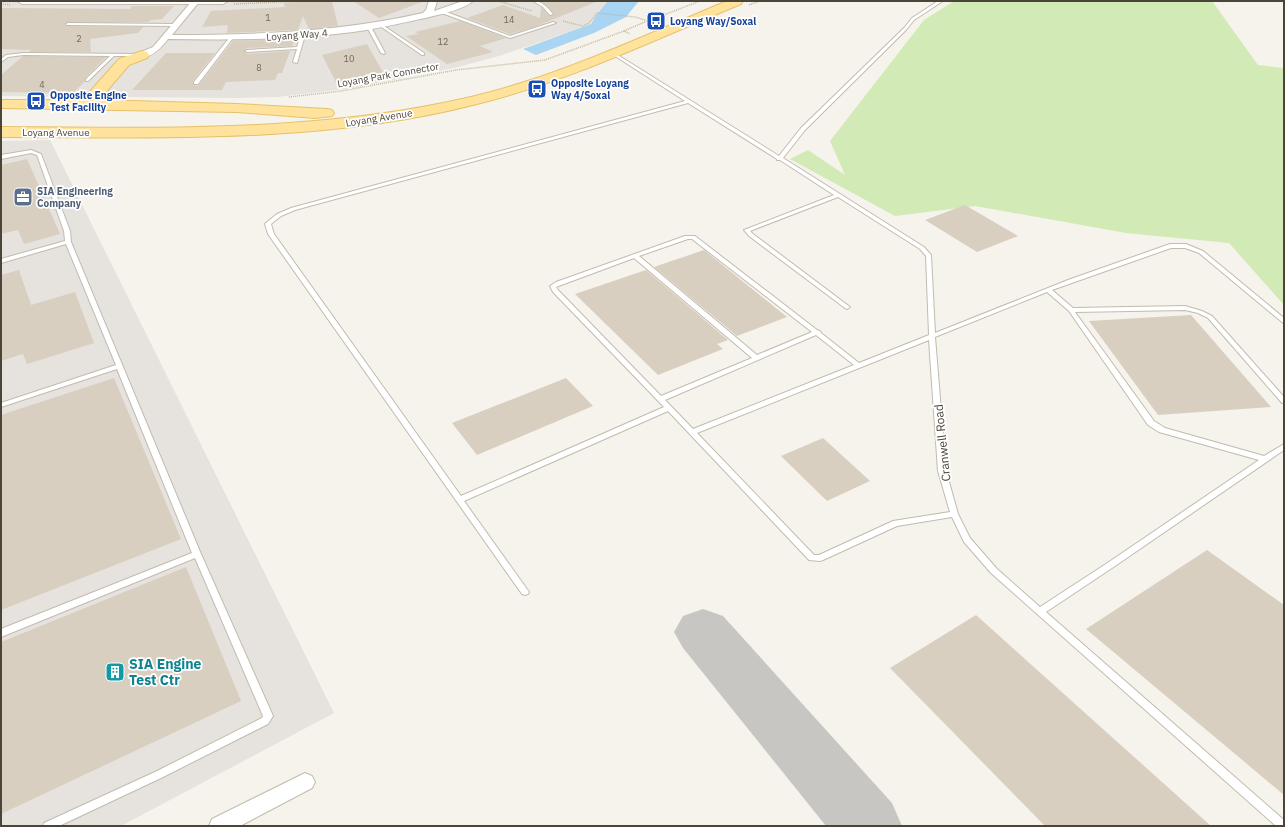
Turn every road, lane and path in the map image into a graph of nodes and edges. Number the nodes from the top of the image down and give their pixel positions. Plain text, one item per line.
1 (22, 1) edge
2 (195, 1) edge
3 (223, 1) edge
4 (433, 1) edge
5 (469, 1) edge
6 (535, 1) edge
7 (701, 1) edge
8 (712, 1) edge
9 (760, 1) edge
10 (941, 1) edge
11 (743, 3) edge
12 (440, 10) junction
13 (597, 13) dead end
14 (551, 14) dead end
15 (426, 15) junction
16 (648, 21) junction
17 (554, 23) dead end
18 (68, 24) dead end
19 (176, 25) junction
20 (381, 25) junction
21 (368, 27) junction
22 (628, 33) junction
23 (303, 35) junction
24 (166, 37) junction
25 (231, 38) junction
26 (299, 48) junction
27 (247, 51) dead end
28 (613, 53) junction
29 (383, 54) dead end
30 (423, 54) dead end
31 (113, 55) junction
32 (142, 55) junction
33 (1, 61) edge
34 (295, 62) dead end
35 (88, 80) dead end
36 (196, 83) dead end
37 (288, 97) dead end
38 (689, 102) junction
39 (1, 104) edge
40 (100, 105) junction
41 (1, 132) edge
42 (1, 158) edge
43 (779, 159) junction
44 (838, 195) junction
45 (68, 242) junction
46 (634, 255) junction
47 (1, 261) edge
48 (1048, 290) junction
49 (847, 307) dead end
50 (1070, 310) junction
51 (1284, 321) edge
52 (818, 332) junction
53 (932, 335) junction
54 (756, 358) junction
55 (858, 365) junction
56 (119, 366) junction
57 (660, 399) junction
58 (1284, 401) edge
59 (1, 405) edge
60 (669, 408) junction
61 (692, 432) junction
62 (1284, 446) edge
63 (1266, 459) junction
64 (461, 499) junction
65 (954, 514) junction
66 (197, 554) junction
67 (525, 592) dead end
68 (1041, 611) junction
69 (1, 633) edge
70 (305, 782) dead end
71 (48, 826) edge
72 (219, 826) edge
73 (1283, 826) edge

1 - 2 street
2 - 3 street
2 - 19 street
4 - 15 street
5 - 12 street, Loyang Way 4
6 - 14 lane
7 - 16 path, Loyang Park Connector
8 - 22 main road, Loyang Avenue
9 - 11 path
10 - 43 lane
11 - 28 main road, Loyang Avenue
12 - 15 street, Loyang Way 4
12 - 17 lane
13 - 16 path
15 - 20 street, Loyang Way 4
16 - 22 path, Loyang Park Connector
18 - 19 lane
19 - 24 street
20 - 21 street, Loyang Way 4
20 - 30 lane
21 - 23 street, Loyang Way 4
21 - 29 lane
22 - 37 path, Loyang Park Connector
22 - 40 main road, Loyang Avenue
23 - 25 street, Loyang Way 4
23 - 26 lane
24 - 25 street, Loyang Way 4
24 - 32 street
25 - 36 lane
26 - 27 lane
26 - 34 lane
28 - 38 lane
28 - 41 main road, Loyang Avenue
31 - 32 lane
31 - 33 lane
31 - 35 lane
32 - 40 main road
38 - 43 lane
38 - 64 lane
39 - 40 main road, Loyang Avenue
42 - 45 lane
43 - 44 lane
44 - 49 lane
44 - 53 lane, Cranwell Road
45 - 47 lane
45 - 56 lane
46 - 52 lane
46 - 54 lane
46 - 57 lane
48 - 50 lane
48 - 51 lane
48 - 53 lane
50 - 58 lane
50 - 63 lane
52 - 54 lane
52 - 55 lane
53 - 55 lane
53 - 65 lane, Cranwell Road
54 - 57 lane
55 - 61 lane
56 - 59 lane
56 - 66 lane
57 - 60 lane
60 - 61 lane
60 - 64 lane
61 - 65 lane
62 - 63 lane
63 - 68 lane
64 - 67 lane
65 - 68 lane, Cranwell Road
66 - 69 lane
66 - 71 lane
68 - 73 lane, Cranwell Road
70 - 72 street

